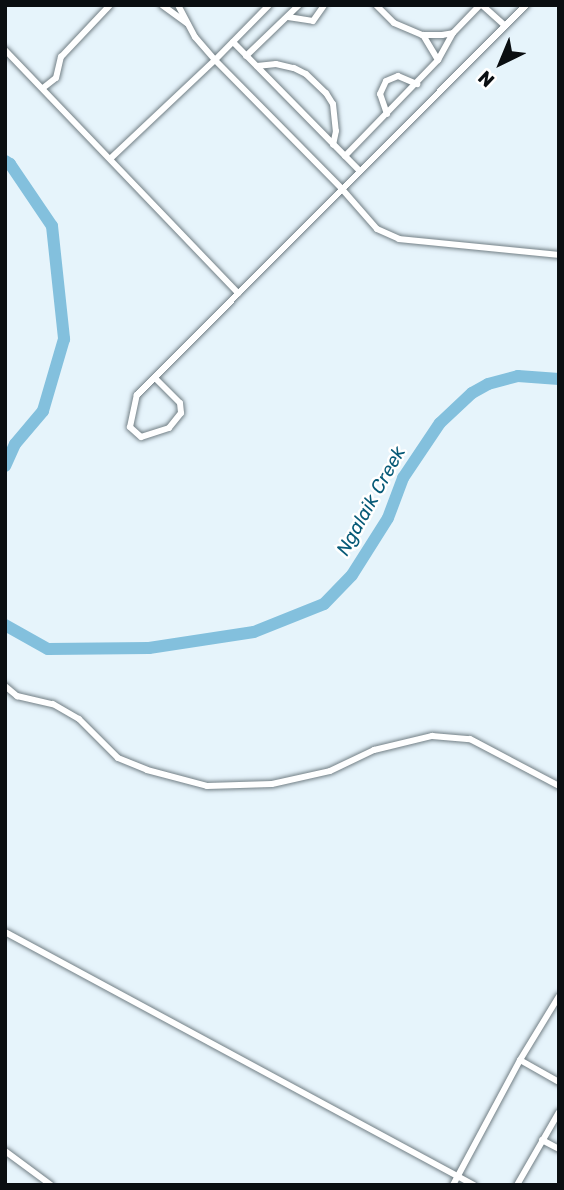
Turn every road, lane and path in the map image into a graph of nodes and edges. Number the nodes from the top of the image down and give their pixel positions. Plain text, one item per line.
1 (110, 5) edge
2 (162, 5) edge
3 (178, 5) edge
4 (269, 5) edge
5 (299, 5) edge
6 (324, 5) edge
7 (376, 5) edge
8 (481, 5) edge
9 (526, 5) edge
10 (288, 16) junction
11 (187, 23) junction
12 (505, 26) junction
13 (453, 33) junction
14 (422, 35) junction
15 (233, 42) junction
16 (5, 50) edge
17 (246, 56) junction
18 (215, 60) junction
19 (438, 60) junction
20 (257, 66) junction
21 (417, 83) junction
22 (43, 88) junction
23 (387, 114) junction
24 (333, 145) junction
25 (345, 156) junction
26 (111, 158) junction
27 (359, 170) junction
28 (342, 189) junction
29 (559, 255) edge
30 (238, 293) junction
31 (155, 378) junction
32 (5, 686) edge
33 (559, 786) edge
34 (5, 932) edge
35 (559, 996) edge
36 (520, 1060) junction
37 (559, 1082) edge
38 (559, 1112) edge
39 (542, 1140) junction
40 (559, 1149) edge
41 (5, 1151) edge
42 (458, 1176) junction
43 (51, 1185) edge
44 (453, 1185) edge
45 (474, 1185) edge
46 (517, 1185) edge

1 - 22 street
2 - 11 street
3 - 11 street
4 - 15 street
5 - 10 street
6 - 10 street
7 - 14 street
8 - 12 street
8 - 13 street
9 - 12 street
10 - 17 street
11 - 18 street
12 - 27 street
13 - 14 street
13 - 19 street
14 - 19 street
15 - 17 street
15 - 18 street
16 - 22 street
17 - 20 street
18 - 26 street
18 - 28 street
19 - 21 street
20 - 24 street
20 - 24 street
21 - 23 street
21 - 23 street
22 - 26 street
23 - 25 street
24 - 25 street
25 - 27 street
26 - 30 street
27 - 28 street
28 - 29 street
28 - 30 street
30 - 31 street
31 - 31 street
32 - 33 street
34 - 42 street
35 - 36 street
36 - 37 street
36 - 42 street
38 - 39 street
39 - 40 street
39 - 46 street
41 - 43 street
42 - 44 street
42 - 45 street

